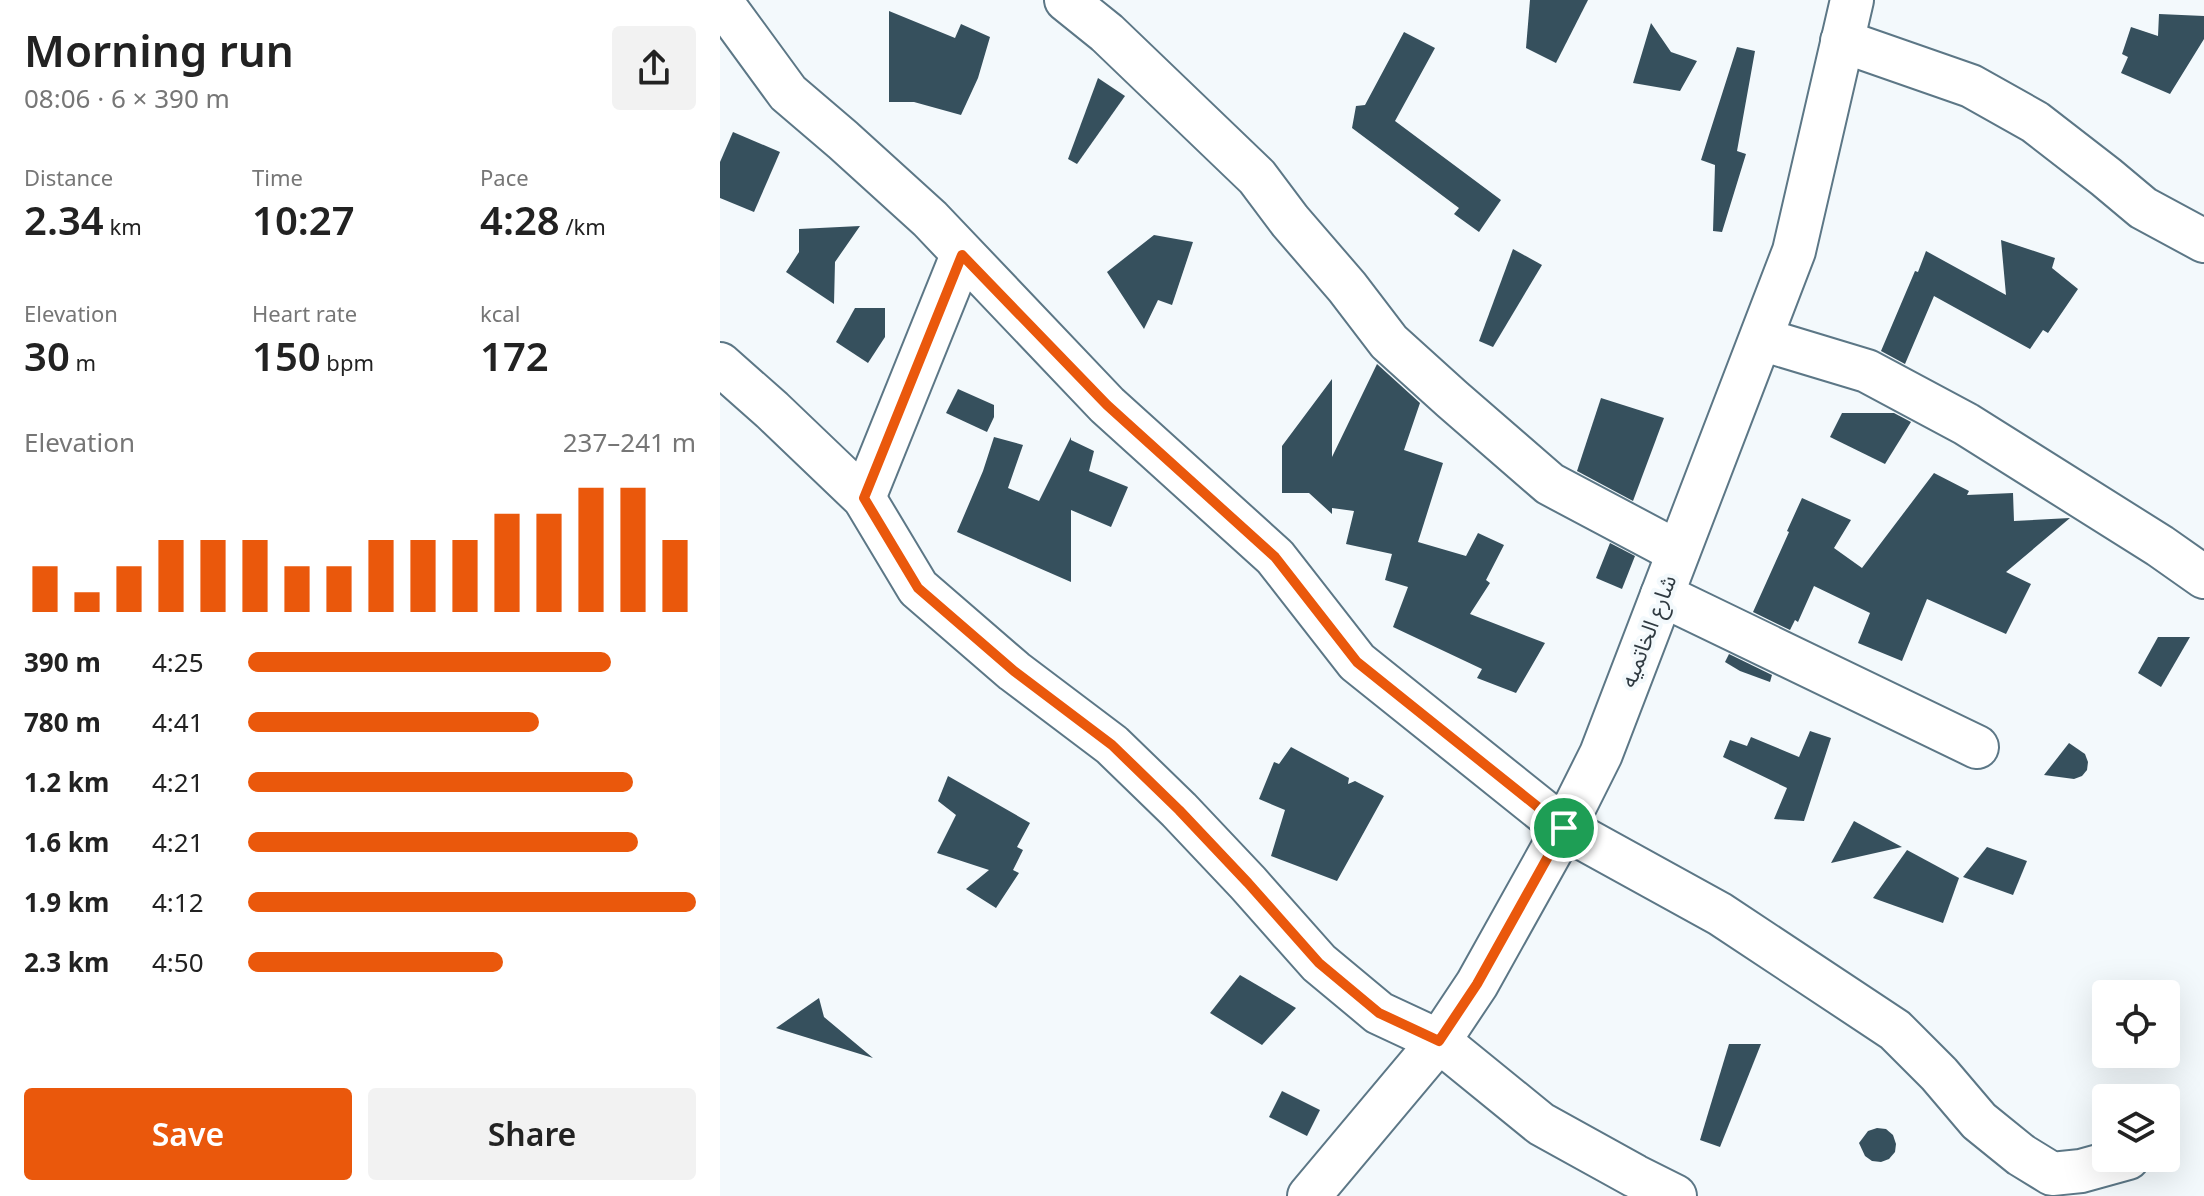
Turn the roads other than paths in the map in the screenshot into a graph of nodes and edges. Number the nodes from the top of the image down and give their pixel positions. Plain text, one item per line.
1 (720, 0) edge
2 (1066, 0) edge
3 (1852, 0) edge
4 (1842, 41) junction
5 (2204, 241) edge
6 (962, 255) junction
7 (1761, 339) junction
8 (720, 364) edge
9 (864, 498) junction
10 (1678, 552) junction
11 (2204, 577) edge
12 (1662, 595) junction
13 (1977, 747) dead end
14 (1564, 828) junction
15 (1439, 1041) junction
16 (2092, 1168) edge
17 (1309, 1196) edge
18 (1675, 1196) edge

1 - 6 street
2 - 10 street
3 - 4 street, شارع الخاتميه
4 - 5 street
4 - 7 street, شارع الخاتميه
6 - 9 street
6 - 14 street
7 - 10 street, شارع الخاتميه
7 - 11 street
8 - 9 street
9 - 15 street
10 - 12 street, شارع الخاتميه
12 - 13 street
12 - 14 street, شارع الخاتميه
14 - 15 street, شارع الخاتميه
14 - 16 street
15 - 17 street, شارع الخاتميه
15 - 18 street

